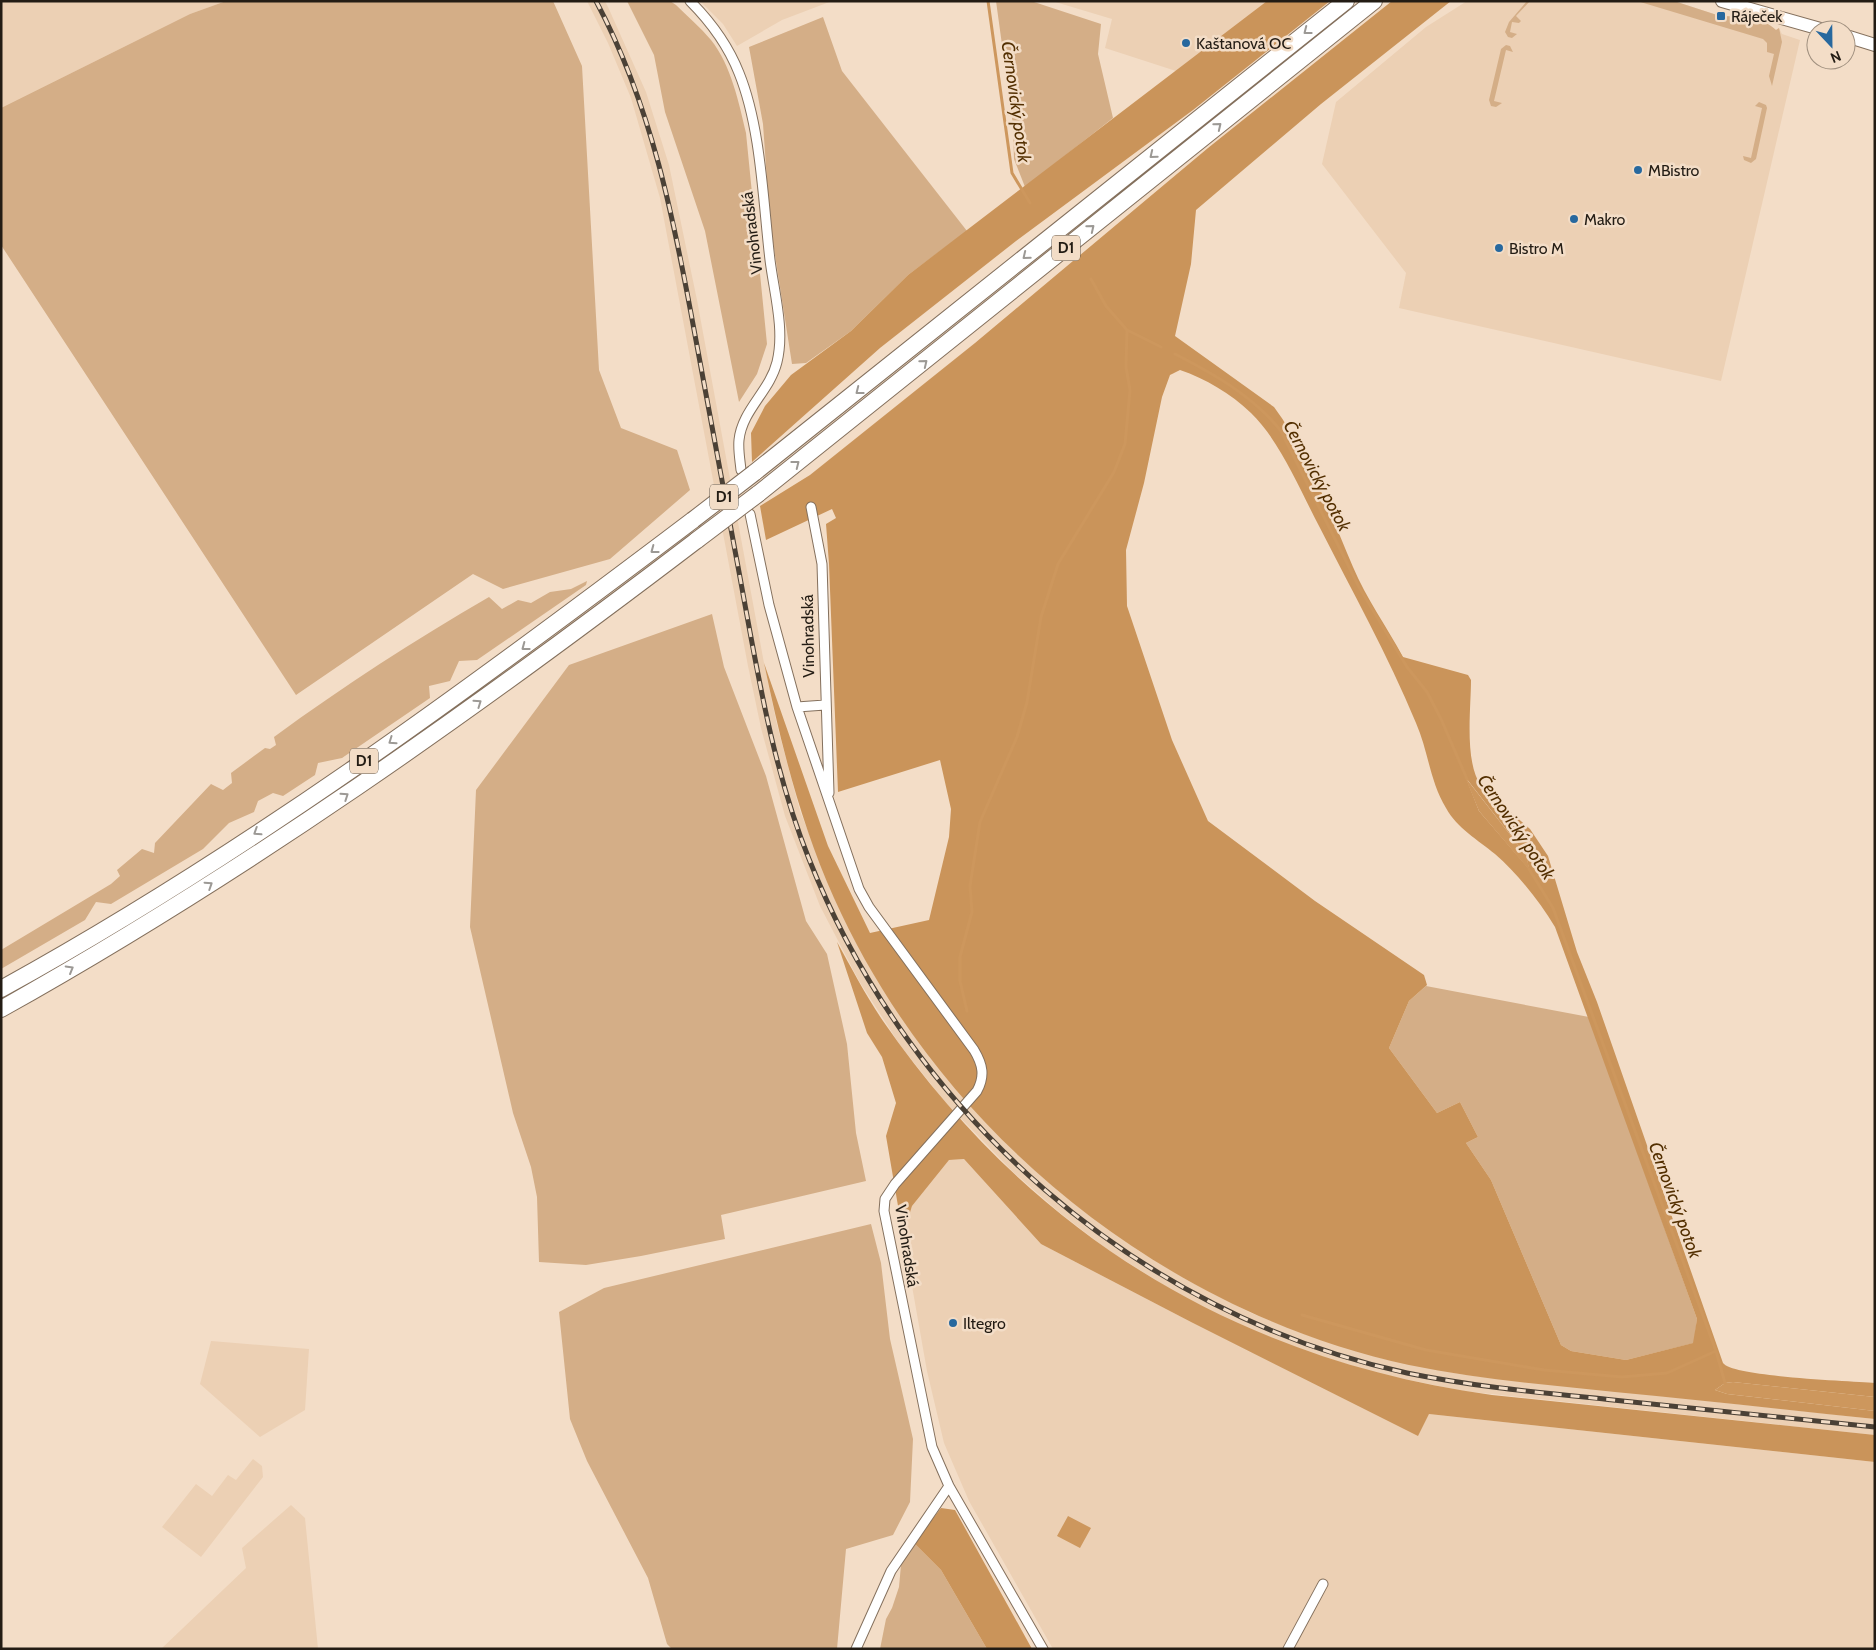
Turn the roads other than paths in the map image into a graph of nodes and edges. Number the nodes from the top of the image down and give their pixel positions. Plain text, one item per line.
1 (690, 1) edge
2 (1346, 1) edge
3 (1374, 1) edge
4 (1722, 1) edge
5 (1806, 25) edge
6 (1856, 39) edge
7 (1875, 45) edge
8 (748, 471) junction
9 (811, 507) dead end
10 (750, 514) dead end
11 (825, 705) junction
12 (797, 707) junction
13 (829, 805) junction
14 (1, 989) edge
15 (1, 1009) edge
16 (948, 1486) junction
17 (1323, 1584) dead end
18 (856, 1649) edge
19 (1043, 1649) edge
20 (1288, 1649) edge

1 - 8 street, Vinohradská
2 -> 8 highway, D1
15 -> 3 highway, D1, bridge
4 - 5 main road
6 - 7 main road
8 -> 14 highway, D1, bridge
9 - 11 street, Vinohradská
10 - 12 street, Vinohradská
11 - 12 street
11 - 13 street, Vinohradská
12 - 13 street, Vinohradská
13 - 16 street, Vinohradská
16 - 18 street
16 - 19 street, Vinohradská
17 - 20 street

